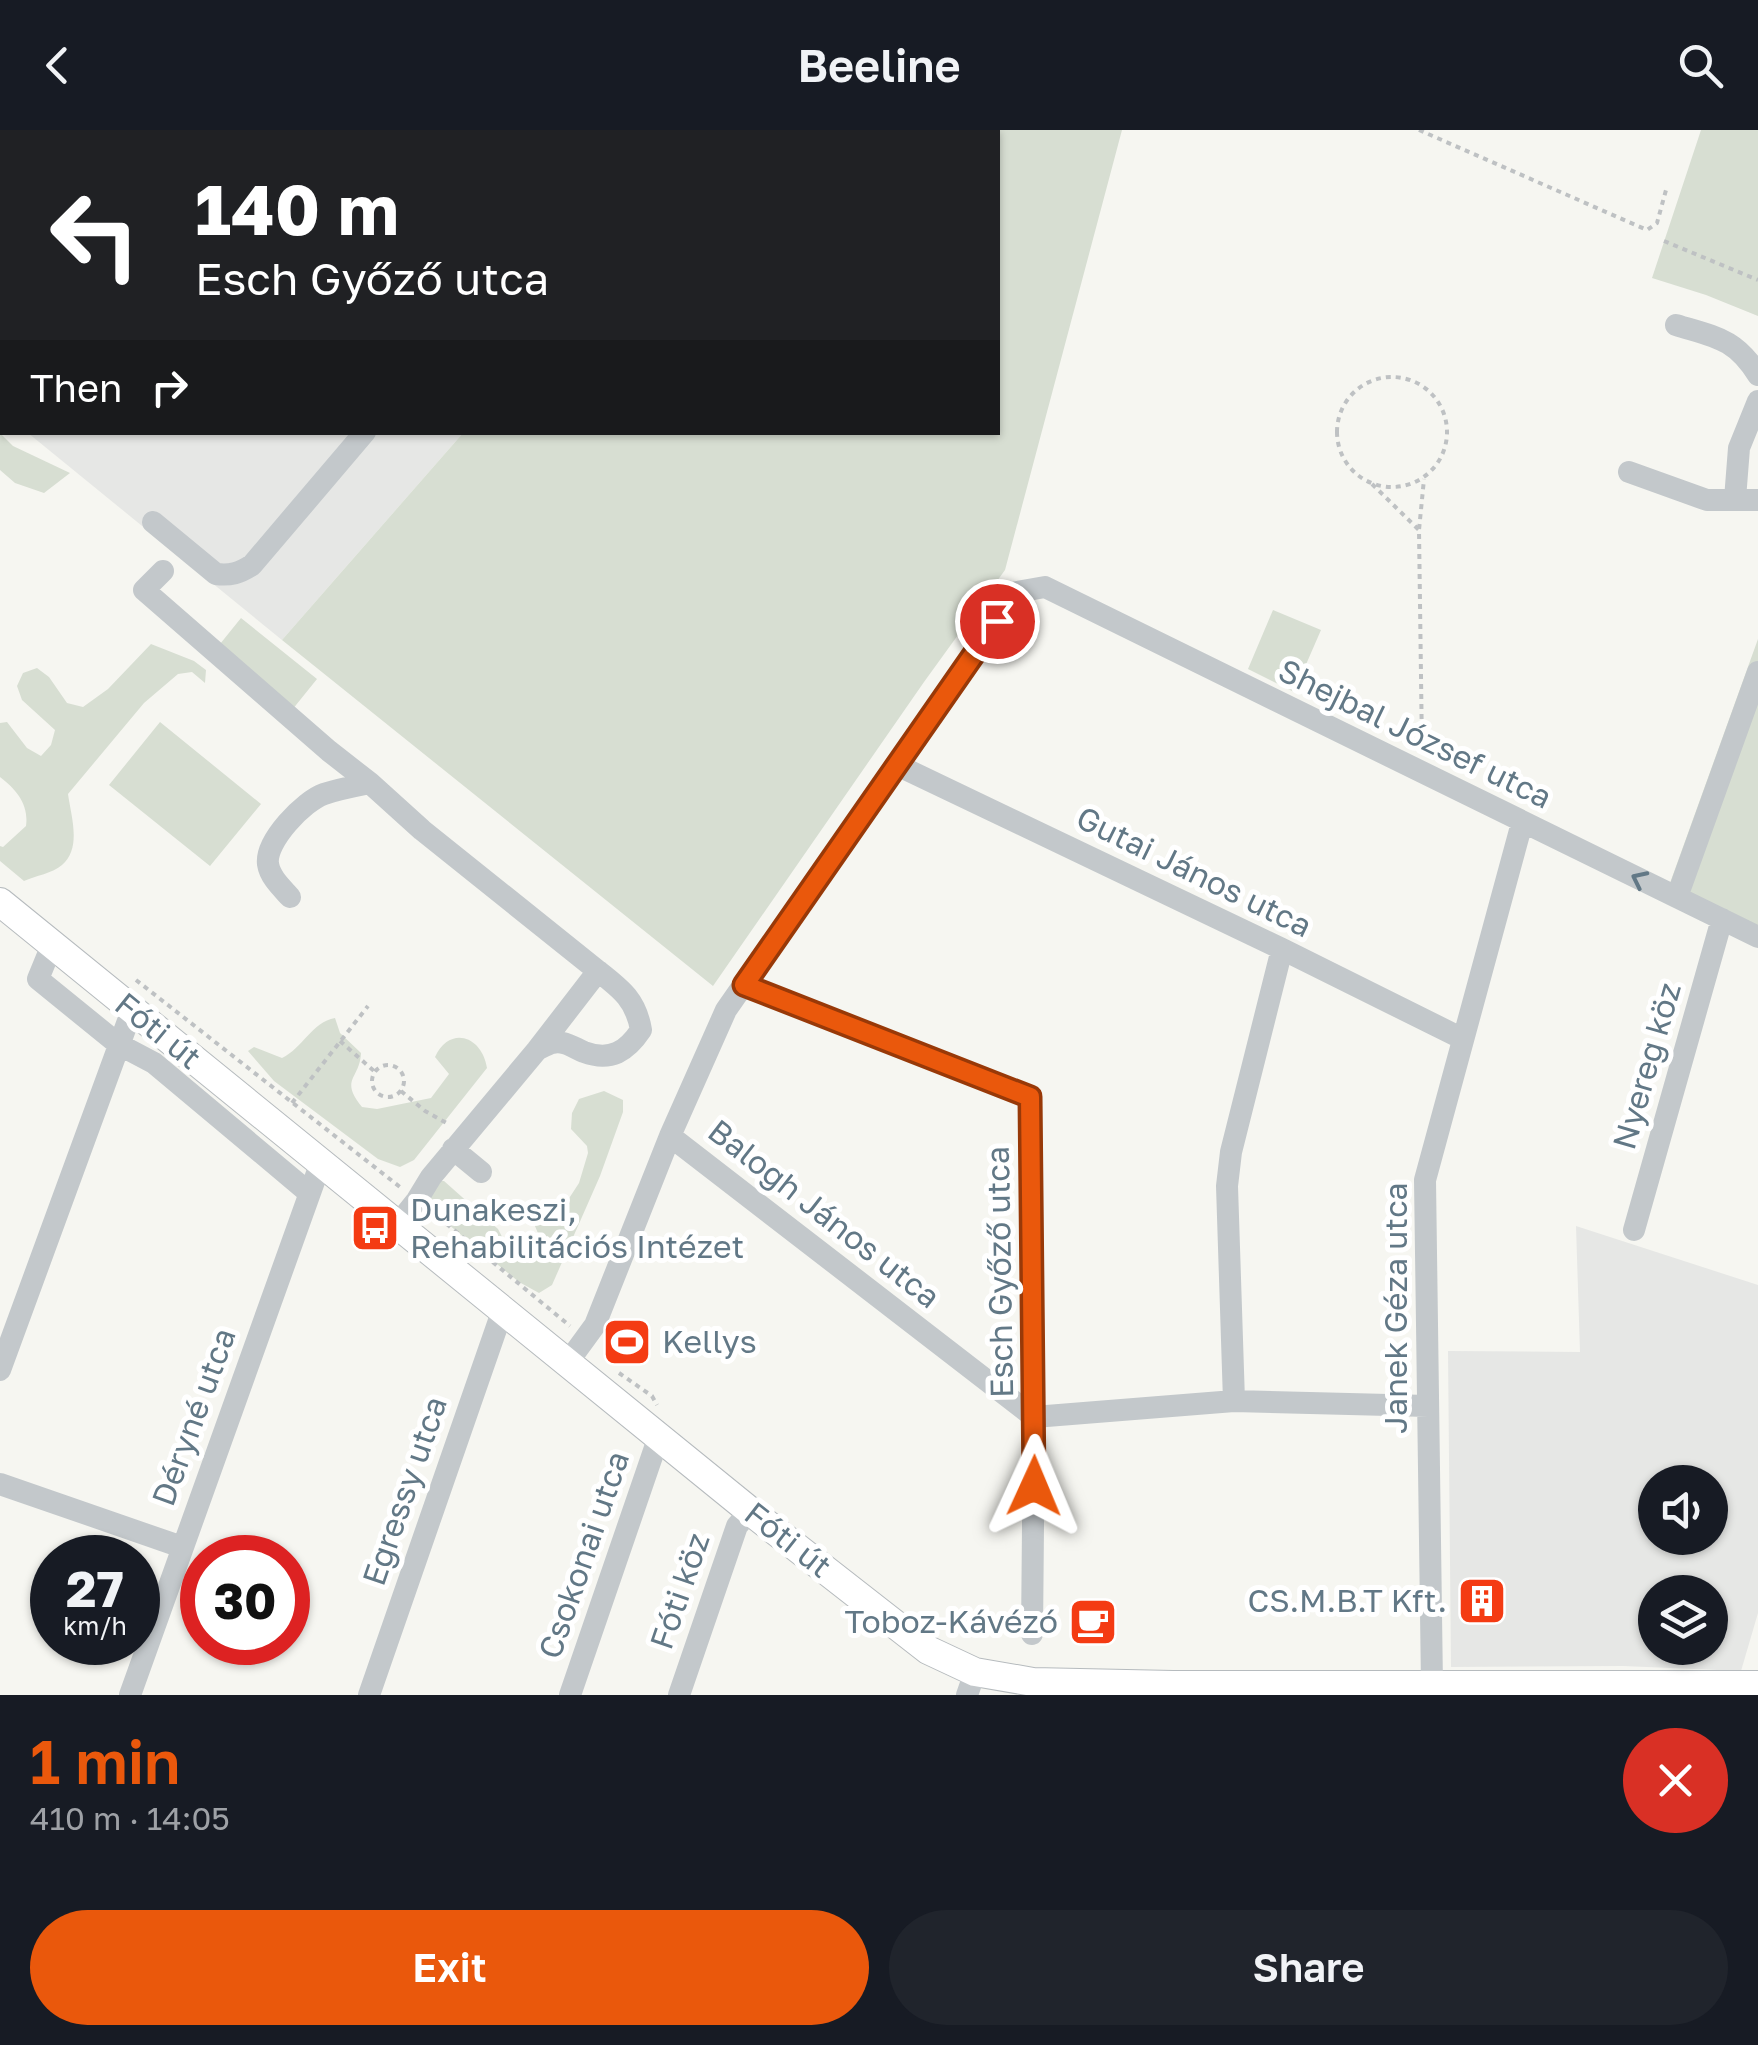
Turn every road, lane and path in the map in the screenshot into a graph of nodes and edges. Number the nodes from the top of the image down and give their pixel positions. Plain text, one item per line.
1 (1419, 130) edge
2 (1666, 190) dead end
3 (1664, 241) dead end
4 (1758, 280) edge
5 (1676, 325) dead end
6 (1758, 375) edge
7 (1758, 400) edge
8 (361, 435) edge
9 (1629, 472) dead end
10 (1424, 478) junction
11 (1372, 484) junction
12 (1747, 500) edge
13 (153, 522) dead end
14 (1419, 530) junction
15 (163, 572) dead end
16 (1758, 672) edge
17 (896, 765) junction
18 (1423, 774) junction
19 (370, 782) junction
20 (1522, 823) junction
21 (290, 896) dead end
22 (1676, 897) junction
23 (0, 902) edge
24 (1722, 918) junction
25 (1758, 937) edge
26 (52, 945) junction
27 (1282, 949) junction
28 (123, 970) dead end
29 (598, 971) junction
30 (744, 985) junction
31 (368, 1006) dead end
32 (132, 1010) junction
33 (1463, 1039) junction
34 (340, 1042) junction
35 (118, 1044) junction
36 (537, 1050) junction
37 (375, 1072) junction
38 (401, 1090) junction
39 (292, 1103) junction
40 (670, 1136) junction
41 (460, 1142) junction
42 (320, 1162) junction
43 (481, 1172) dead end
44 (308, 1192) junction
45 (417, 1200) junction
46 (397, 1224) junction
47 (1634, 1230) dead end
48 (503, 1309) junction
49 (585, 1338) junction
50 (568, 1362) junction
51 (608, 1365) dead end
52 (0, 1370) edge
53 (1234, 1402) junction
54 (1428, 1406) junction
55 (1034, 1417) junction
56 (660, 1424) junction
57 (0, 1484) edge
58 (750, 1511) junction
59 (186, 1535) edge
60 (180, 1546) edge
61 (180, 1553) edge
62 (1032, 1634) dead end
63 (1758, 1666) edge
64 (971, 1684) edge
65 (1432, 1685) junction
66 (1758, 1685) edge
67 (1172, 1690) edge
68 (1554, 1690) edge
69 (130, 1695) edge
70 (369, 1695) edge
71 (570, 1695) edge
72 (678, 1695) edge

1 - 2 path
3 - 4 path
5 - 6 street
7 - 12 street
8 - 13 street
9 - 12 street
10 - 11 path
10 - 11 path
10 - 14 path
11 - 14 path
14 - 18 path
15 - 19 street
16 - 22 street
17 - 18 street, Shejbal József utca
17 - 27 street, Gutai János utca
17 - 30 street
18 - 20 street, Shejbal József utca
19 - 21 street
19 - 29 street
22 -> 20 street, Shejbal József utca
20 - 33 street, Janek Géza utca
22 - 24 street, Shejbal József utca
23 - 26 main road, Fóti út
24 - 25 street, Shejbal József utca
24 - 47 street, Nyereg köz
26 - 32 main road, Fóti út
26 - 35 street
27 - 33 street, Gutai János utca
27 - 53 street
28 - 39 path
29 - 36 street
29 - 36 street
30 - 40 street
30 - 55 street, Esch Győző utca
31 - 34 path
32 - 35 street
32 - 42 main road, Fóti út
33 - 54 street, Janek Géza utca
34 - 37 path
34 - 39 path
35 - 44 street
35 - 52 street
36 - 41 street
37 - 38 path
37 - 38 path
38 - 41 path
39 - 45 path
40 - 49 street
40 - 55 street, Balogh János utca
41 - 43 street
41 - 45 street
42 - 44 street, Déryné utca
42 - 46 main road, Fóti út
44 - 59 street, Déryné utca
45 - 46 street
45 - 49 path
46 - 48 main road, Fóti út
48 - 50 main road, Fóti út
48 - 70 street, Egressy utca
49 - 50 street
50 - 56 main road, Fóti út
51 - 56 path
53 - 54 street
53 - 55 street
54 - 65 street, Janek Géza utca
55 - 62 street, Esch Győző utca
56 - 58 main road, Fóti út
56 - 71 street, Csokonai utca
57 - 60 street
58 - 64 main road, Fóti út
58 - 72 street, Fóti köz
61 - 69 street, Déryné utca
63 - 66 street
64 - 67 main road, Fóti út
65 - 67 main road, Fóti út
65 - 68 main road, Fóti út
66 - 68 main road, Fóti út

